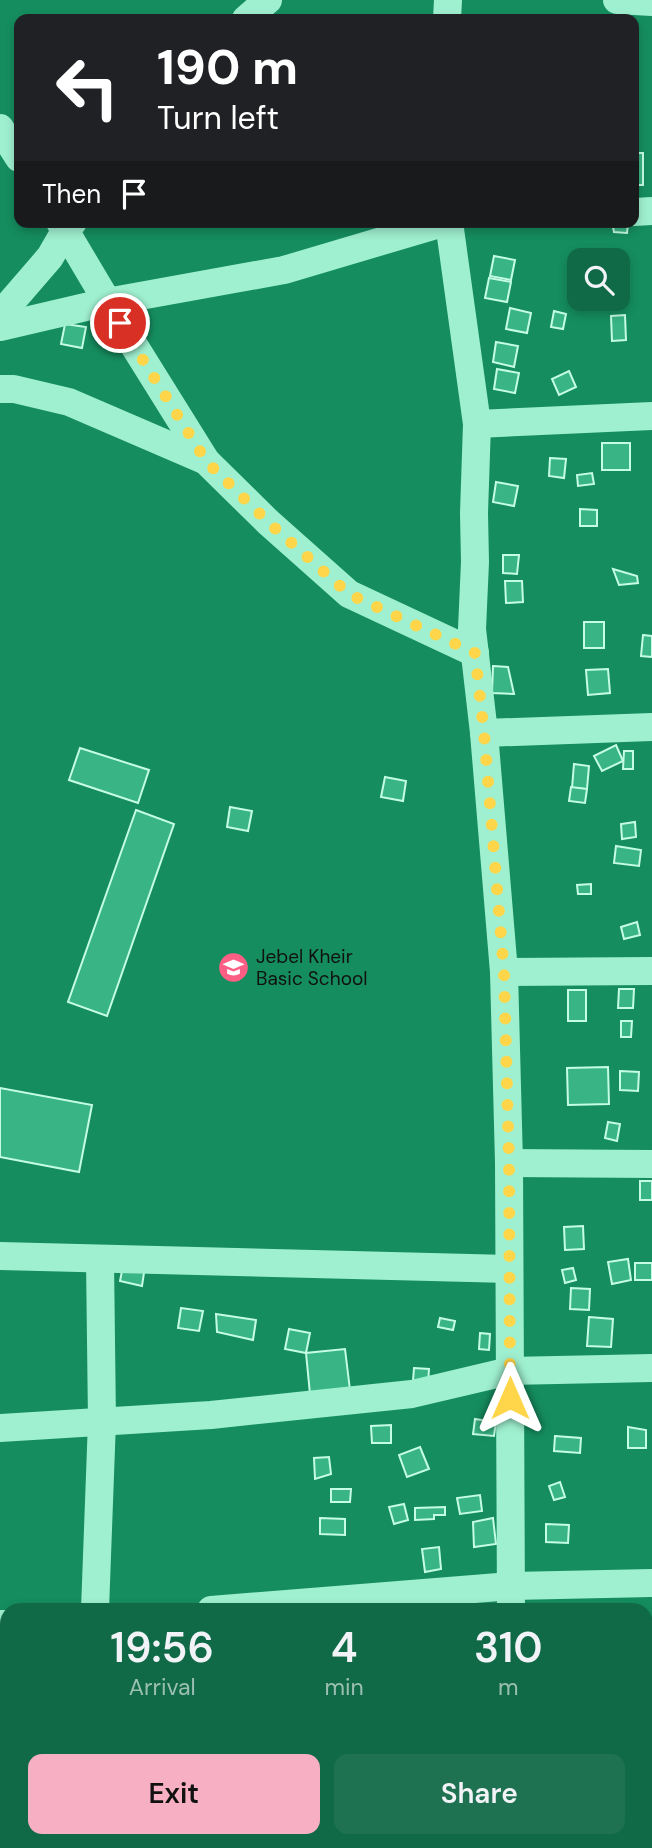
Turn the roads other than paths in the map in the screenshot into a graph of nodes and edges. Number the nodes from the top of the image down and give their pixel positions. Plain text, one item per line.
1 (268, 0) edge
2 (617, 0) edge
3 (652, 2) edge
4 (252, 14) edge
5 (0, 128) edge
6 (14, 150) edge
7 (64, 228) edge
8 (68, 228) edge
9 (427, 228) edge
10 (448, 228) edge
11 (107, 302) junction
12 (0, 315) edge
13 (0, 327) edge
14 (0, 388) edge
15 (652, 416) edge
16 (477, 424) junction
17 (206, 461) junction
18 (475, 653) junction
19 (652, 727) edge
20 (484, 733) junction
21 (652, 971) edge
22 (504, 972) junction
23 (509, 1163) junction
24 (652, 1164) edge
25 (0, 1256) edge
26 (100, 1259) junction
27 (509, 1269) junction
28 (652, 1368) edge
29 (509, 1371) junction
30 (102, 1421) junction
31 (0, 1428) edge
32 (652, 1583) edge
33 (511, 1598) edge
34 (95, 1603) edge
35 (386, 1603) edge

1 - 4 street
2 - 3 street
5 - 6 street
7 - 12 street
8 - 11 street
9 - 11 street
10 - 16 street
11 - 13 street
11 - 17 street
14 - 17 street
15 - 16 street
16 - 18 street
17 - 18 street
18 - 20 street
19 - 20 street
20 - 22 street
21 - 22 street
22 - 23 street
23 - 24 street
23 - 27 street
25 - 26 street
26 - 27 street
26 - 30 street
27 - 29 street
28 - 29 street
29 - 30 street
29 - 33 street
30 - 31 street
30 - 34 street
32 - 33 street
33 - 35 street

